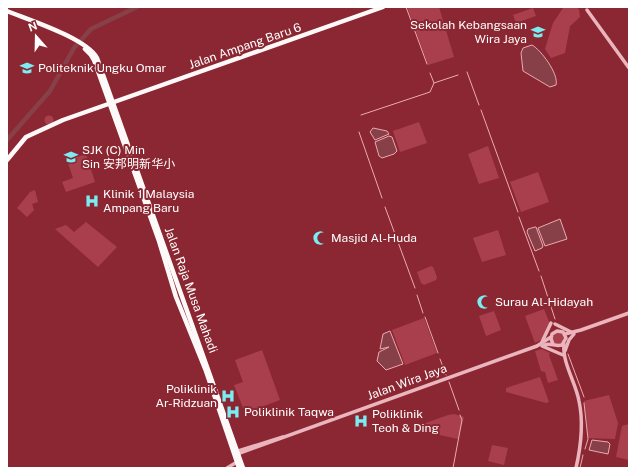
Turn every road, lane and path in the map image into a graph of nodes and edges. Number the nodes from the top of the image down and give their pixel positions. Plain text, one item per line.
1 (383, 7) edge
2 (587, 10) dead end
3 (7, 12) edge
4 (629, 68) edge
5 (111, 103) junction
6 (7, 160) edge
7 (159, 240) junction
8 (174, 276) junction
9 (181, 306) junction
10 (629, 313) edge
11 (572, 333) junction
12 (566, 336) junction
13 (551, 337) junction
14 (541, 344) junction
15 (564, 344) junction
16 (556, 345) junction
17 (564, 354) junction
18 (236, 453) junction
19 (239, 465) edge
20 (226, 468) edge
21 (230, 468) edge
22 (576, 468) edge

1 - 5 main road, Jalan Ampang Baru 6
2 - 4 street
3 - 5 main road, Jalan Raja Musa Mahadi
5 - 6 main road, Jalan Ampang Baru 6
5 - 7 main road, Jalan Raja Musa Mahadi
5 - 8 main road, Jalan Raja Musa Mahadi
7 - 8 main road
7 - 9 main road, Jalan Raja Musa Mahadi
8 - 9 main road
8 - 18 main road, Jalan Raja Musa Mahadi
9 - 18 main road, Jalan Raja Musa Mahadi
10 - 11 street
11 - 12 street
11 - 14 street
11 - 17 street
12 - 13 street, Jalan Wira Jaya
12 - 15 street
13 - 14 street, Jalan Wira Jaya
13 - 16 street
14 - 16 street, Jalan Wira Jaya
14 - 17 street
14 - 18 street, Jalan Wira Jaya
15 - 16 street, Jalan Wira Jaya
15 - 17 street
16 - 17 street
17 - 22 street
18 - 19 main road, Jalan Raja Musa Mahadi
19 - 20 street
19 - 21 street

